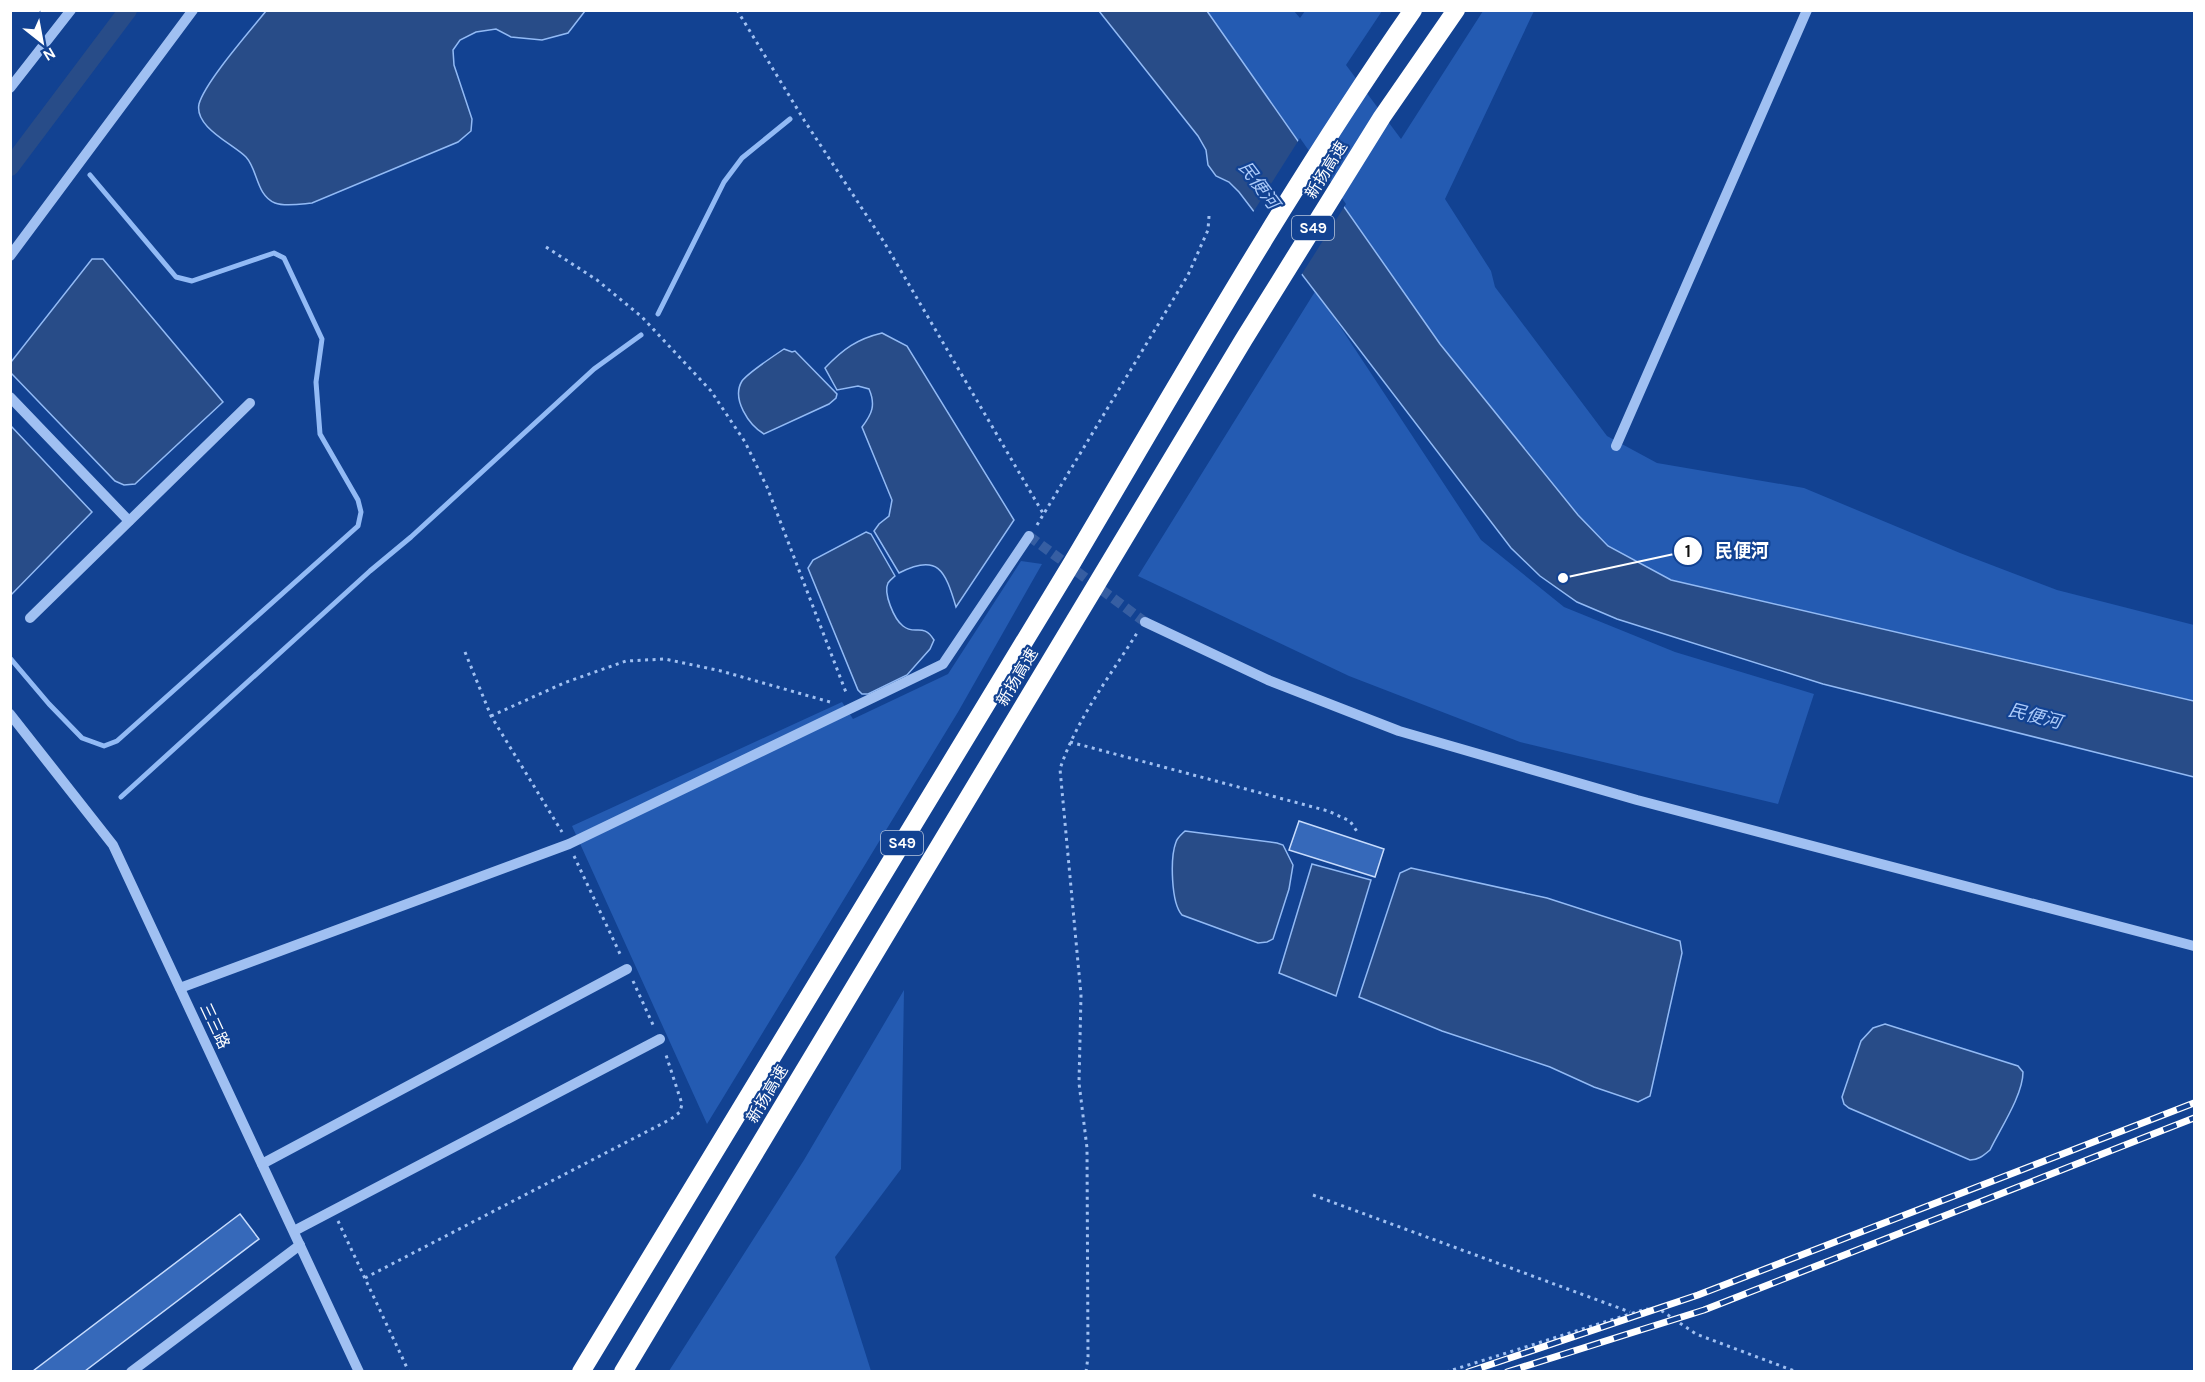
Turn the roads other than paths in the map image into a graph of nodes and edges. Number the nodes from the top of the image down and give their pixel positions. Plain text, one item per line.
1 (71, 10) edge
2 (193, 10) edge
3 (1413, 10) edge
4 (1456, 10) edge
5 (1807, 10) edge
6 (10, 88) edge
7 (10, 256) edge
8 (10, 397) edge
9 (250, 403) dead end
10 (1616, 446) dead end
11 (129, 521) junction
12 (1029, 536) road end
13 (30, 618) dead end
14 (1145, 622) tunnel mouth
15 (10, 714) edge
16 (2194, 946) edge
17 (627, 969) dead end
18 (180, 988) junction
19 (660, 1039) dead end
20 (262, 1164) junction
21 (294, 1231) junction
22 (300, 1245) junction
23 (131, 1371) edge
24 (359, 1371) edge
25 (581, 1371) edge
26 (623, 1371) edge

1 - 6 street
2 - 7 street
3 - 25 highway, 新扬高速 / S49
4 - 26 highway, 新扬高速 / S49
5 - 10 street
8 - 11 street
9 - 11 street
11 - 13 street
12 - 18 street
14 - 16 street
15 - 18 street, 三三路
17 - 20 street
18 - 20 street, 三三路
19 - 21 street
20 - 21 street, 三三路
21 - 22 street, 三三路
22 - 23 street
22 - 24 street, 三三路

